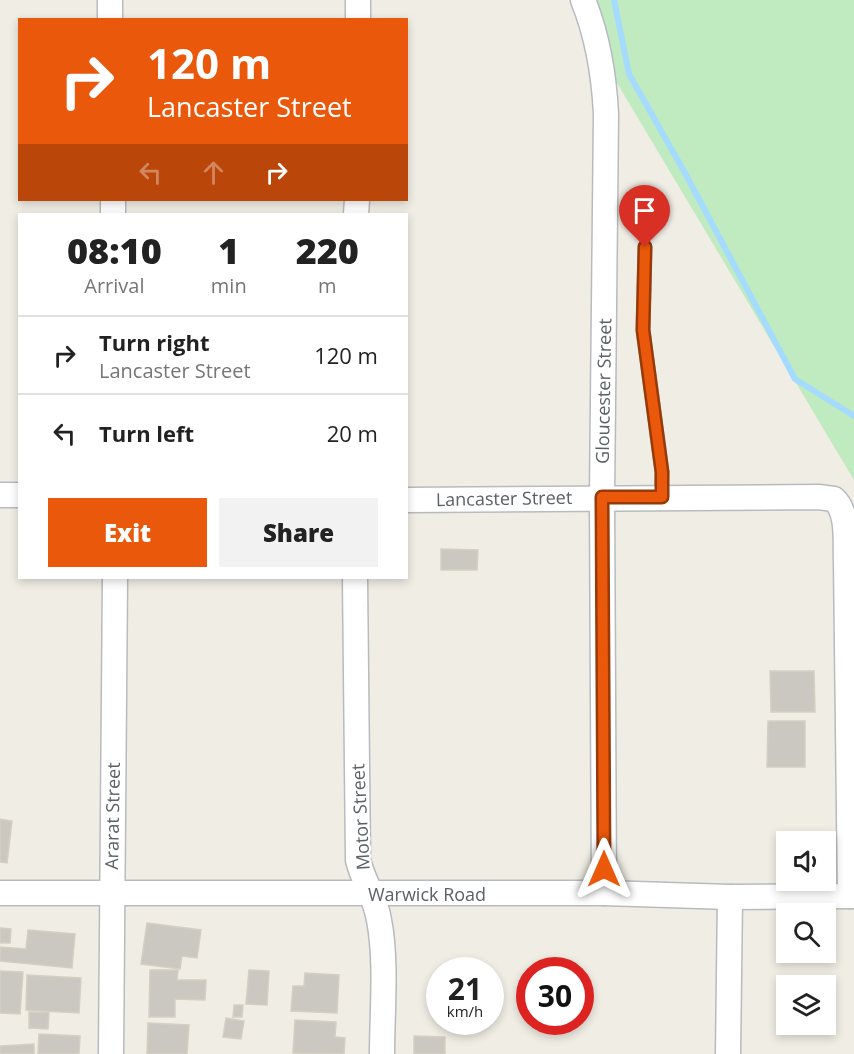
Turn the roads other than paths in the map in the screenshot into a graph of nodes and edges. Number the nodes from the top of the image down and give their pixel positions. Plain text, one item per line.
1 (110, 0) edge
2 (358, 0) edge
3 (583, 0) edge
4 (111, 18) edge
5 (358, 18) edge
6 (645, 247) dead end
7 (0, 495) edge
8 (18, 495) edge
9 (602, 497) junction
10 (662, 497) junction
11 (408, 500) edge
12 (115, 579) edge
13 (355, 579) edge
14 (0, 893) edge
15 (111, 893) junction
16 (604, 893) junction
17 (370, 894) junction
18 (852, 896) edge
19 (730, 897) junction
20 (111, 1054) edge
21 (382, 1054) edge
22 (728, 1054) edge

1 - 4 street
2 - 5 street
3 - 9 street, Gloucester Street
6 - 10 lane
7 - 8 street
9 - 10 street, Lancaster Street
9 - 11 street, Lancaster Street
9 - 16 street, Gloucester Street
10 - 18 street, Lancaster Street
12 - 15 street, Ararat Street
13 - 17 street, Motor Street
14 - 15 street, Warwick Road
15 - 17 street, Warwick Road
15 - 20 street, Ararat Street
16 - 17 street, Warwick Road
16 - 19 street, Warwick Road
17 - 21 street, Motor Street
18 - 19 street, Warwick Road
19 - 22 street

